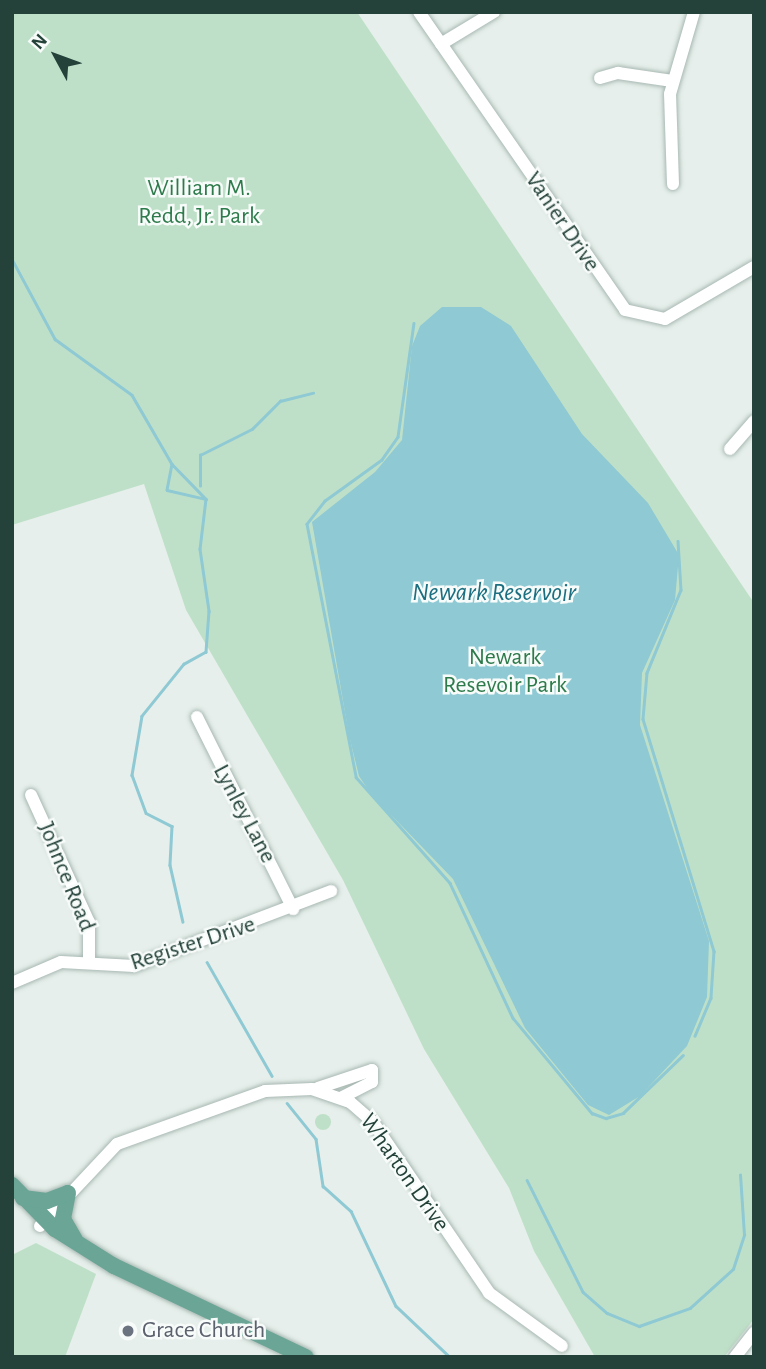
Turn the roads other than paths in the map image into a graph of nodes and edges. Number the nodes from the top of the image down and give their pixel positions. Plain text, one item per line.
1 (419, 12) edge
2 (494, 12) edge
3 (694, 12) edge
4 (441, 44) junction
5 (600, 78) dead end
6 (672, 81) junction
7 (673, 184) dead end
8 (754, 267) edge
9 (754, 421) edge
10 (730, 449) dead end
11 (197, 717) dead end
12 (31, 795) dead end
13 (331, 891) dead end
14 (293, 909) junction
15 (89, 961) junction
16 (12, 982) edge
17 (312, 1089) junction
18 (341, 1098) junction
19 (12, 1185) edge
20 (68, 1193) junction
21 (18, 1198) edge
22 (42, 1223) junction
23 (79, 1244) junction
24 (114, 1266) junction
25 (754, 1333) edge
26 (562, 1346) dead end
27 (306, 1357) edge
28 (735, 1357) edge

1 - 4 street, Vanier Drive
2 - 4 street
3 - 6 street
4 - 8 street, Vanier Drive
5 - 6 street
6 - 7 street
9 - 10 street
11 - 14 street, Lynley Lane
12 - 15 street, Johnce Road
13 - 14 street, Register Drive
14 - 15 street, Register Drive
15 - 16 street, Register Drive
17 - 18 street, Wharton Drive
17 - 18 street
17 - 20 street, Wharton Drive
18 - 26 street, Wharton Drive
19 - 21 main road
20 - 21 main road
20 - 22 street, Wharton Drive
20 - 23 main road
21 - 22 main road
22 - 23 main road
22 - 24 main road
23 - 24 main road
24 - 27 main road
25 - 28 street

